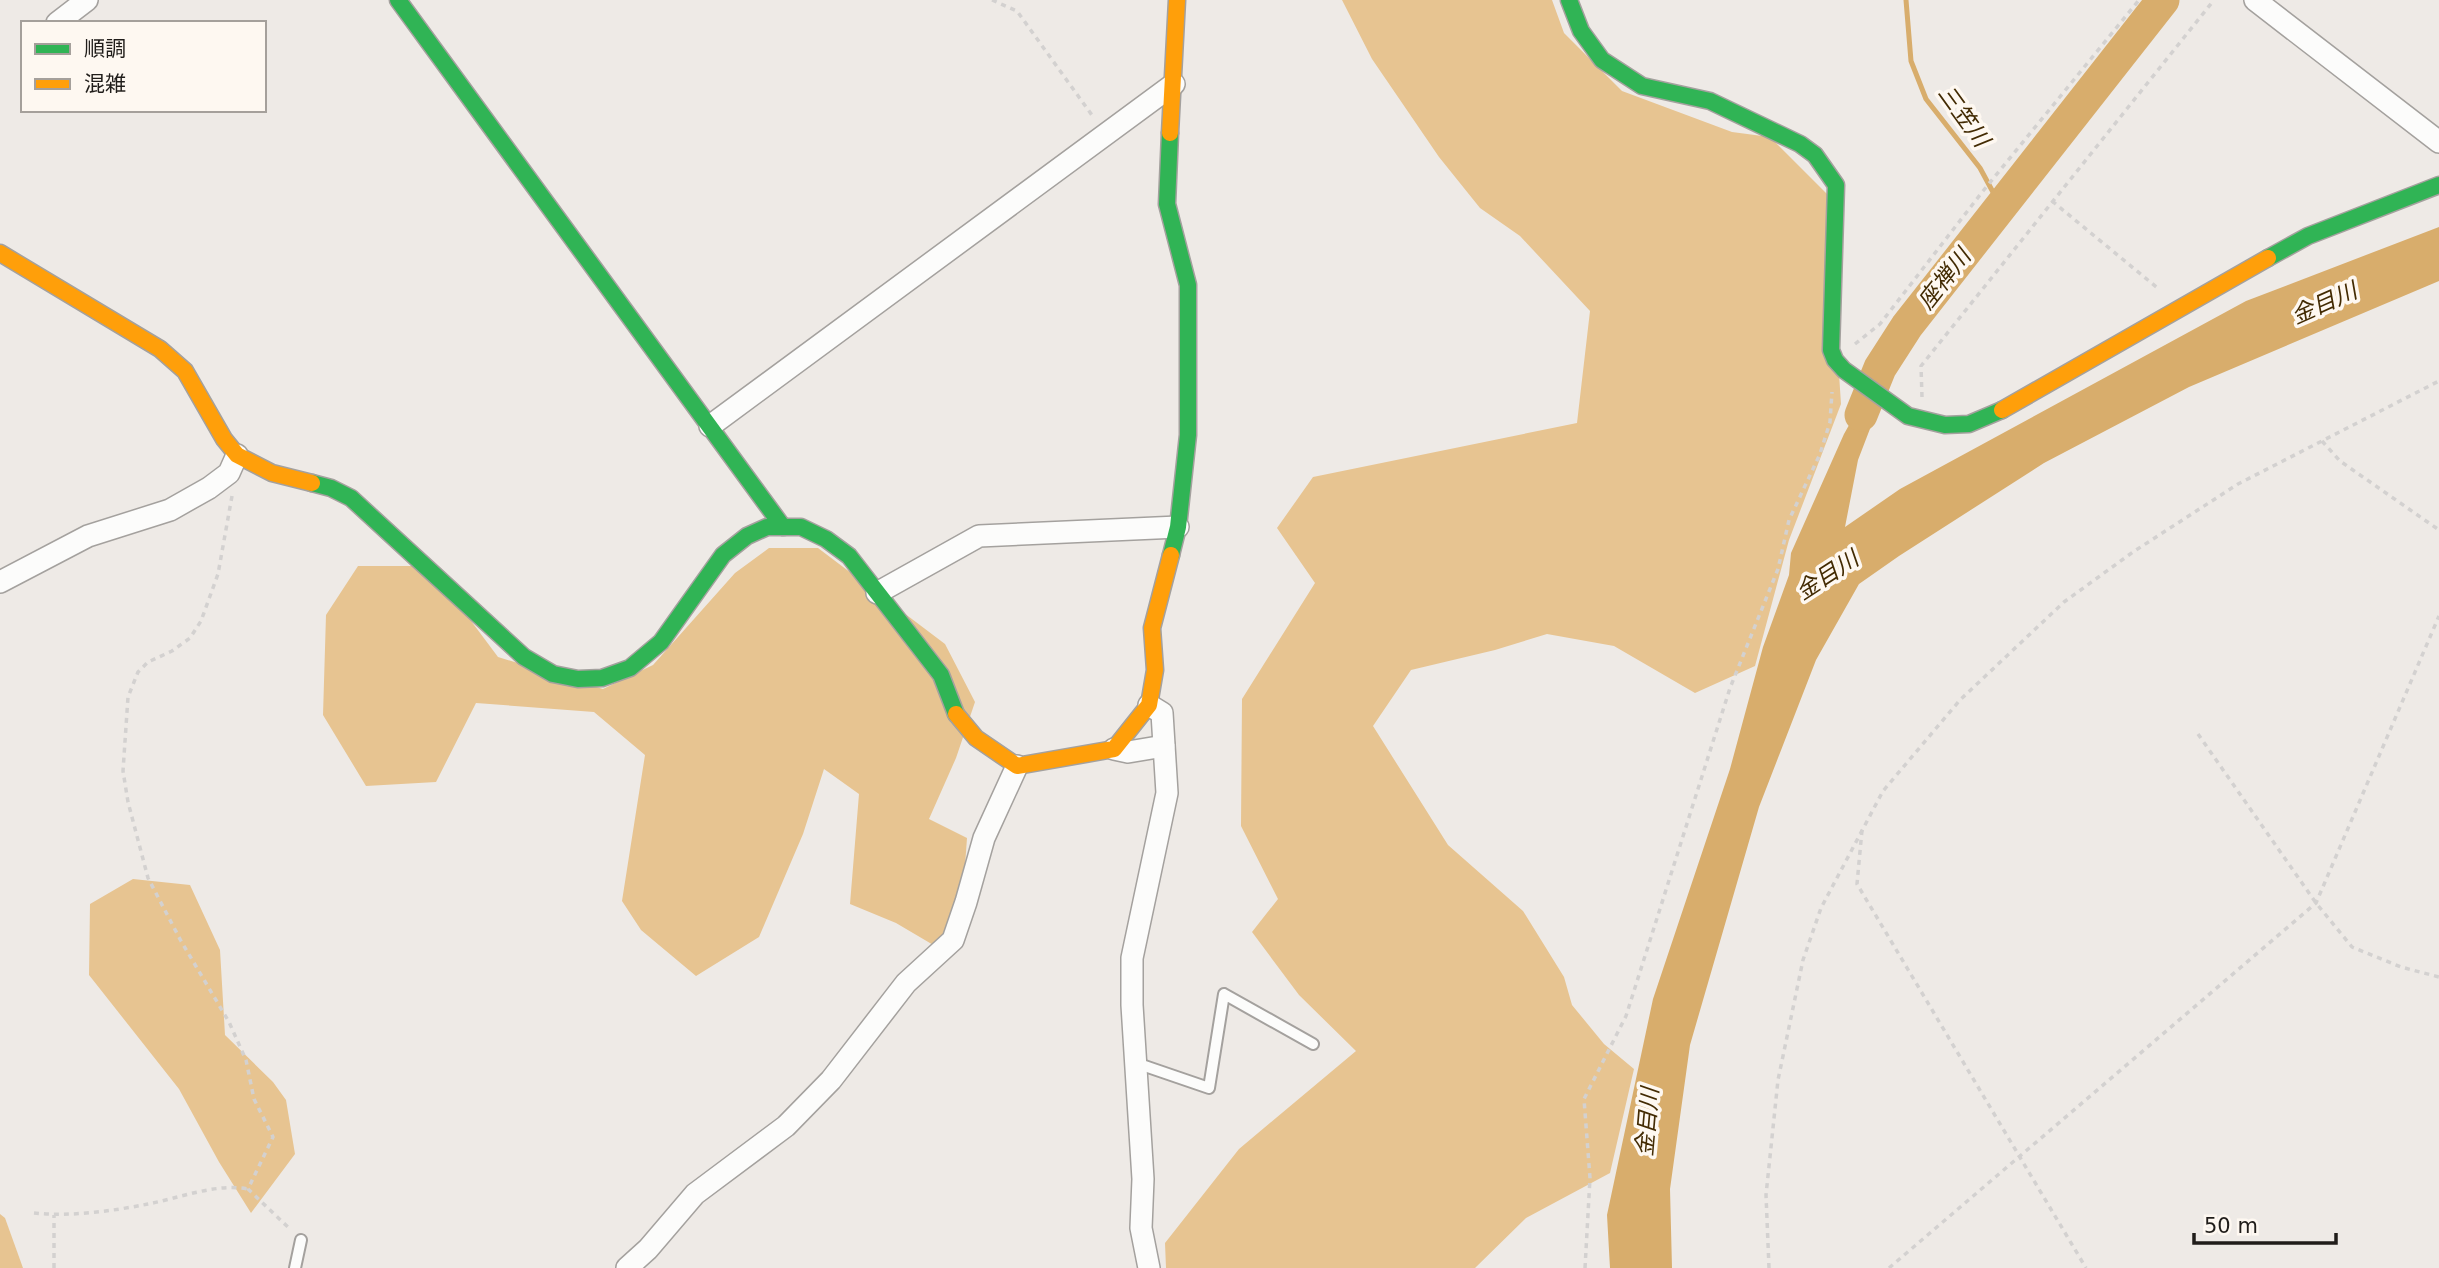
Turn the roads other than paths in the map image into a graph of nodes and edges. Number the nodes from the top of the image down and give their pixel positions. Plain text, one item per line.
1 (87, 0) edge
2 (398, 0) edge
3 (1177, 0) edge
4 (1569, 0) edge
5 (2255, 0) edge
6 (60, 21) edge
7 (1174, 84) junction
8 (2439, 142) edge
9 (2439, 185) edge
10 (0, 253) edge
11 (709, 426) junction
12 (233, 464) junction
13 (783, 527) junction
14 (1178, 527) junction
15 (0, 582) edge
16 (877, 593) junction
17 (1149, 705) junction
18 (1164, 746) junction
19 (1114, 749) junction
20 (1017, 766) junction
21 (1313, 1044) dead end
22 (1136, 1063) junction
23 (300, 1240) road end
24 (295, 1268) edge
25 (627, 1268) edge
26 (1149, 1268) edge

1 - 6 street
2 - 11 street
3 - 7 street
4 - 9 street
5 - 8 street
7 - 11 street
7 - 14 street
10 - 12 street
11 - 13 street
12 - 13 street
12 - 15 street
13 - 16 street
14 - 16 street
14 - 17 street
16 - 20 street
17 - 18 street
17 - 19 street
18 - 19 street
18 - 22 street
19 - 20 street
20 - 25 street
21 - 22 lane
22 - 26 street
23 - 24 lane

